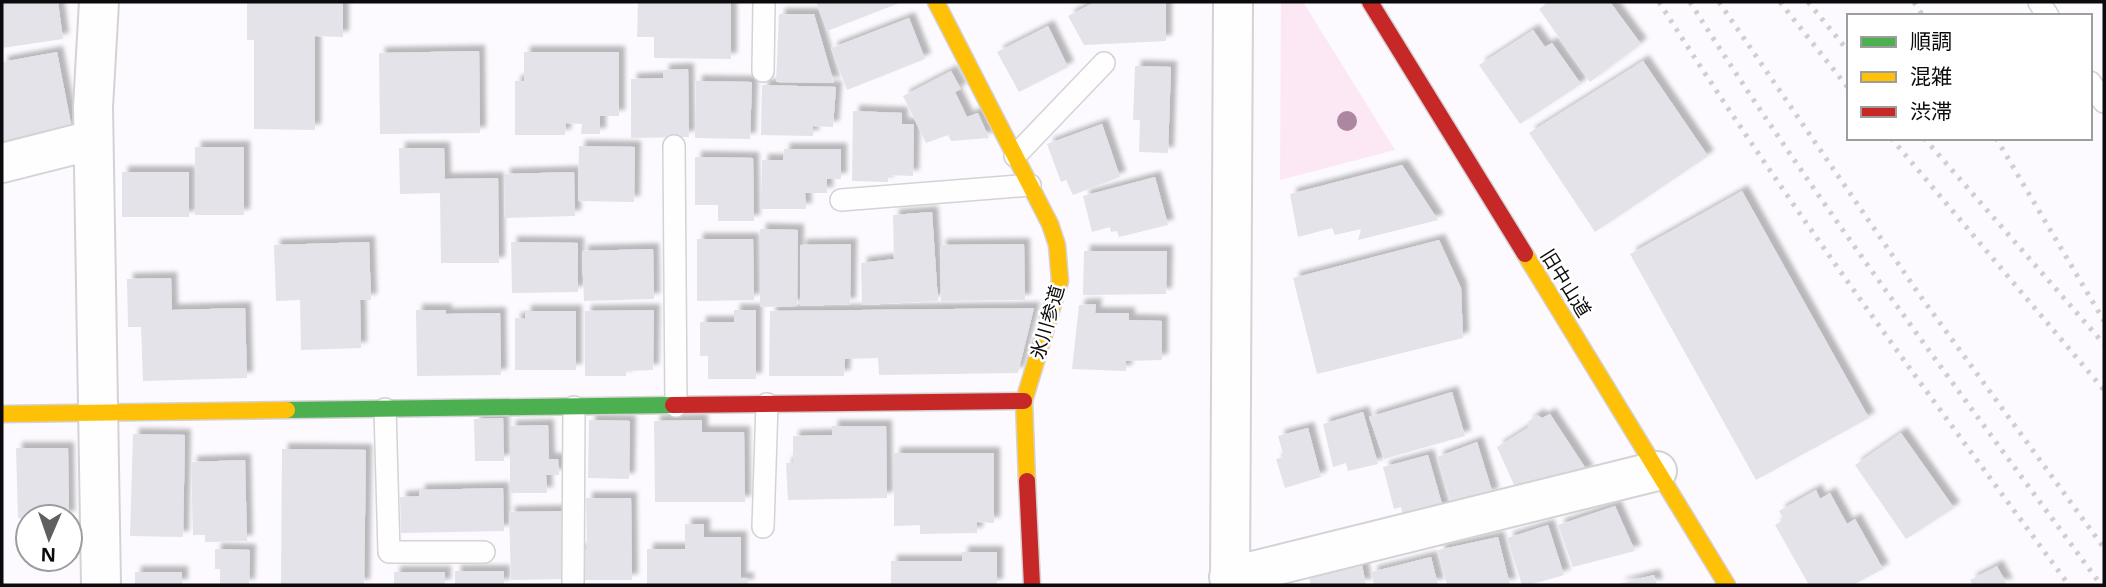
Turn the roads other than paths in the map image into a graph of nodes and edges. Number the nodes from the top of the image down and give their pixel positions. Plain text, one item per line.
1 (99, 2) edge
2 (764, 2) edge
3 (936, 2) edge
4 (1233, 2) edge
5 (1370, 2) edge
6 (1104, 63) dead end
7 (763, 71) dead end
8 (2092, 85) edge
9 (2104, 102) edge
10 (93, 140) junction
11 (674, 145) dead end
12 (1015, 156) junction
13 (2, 163) edge
14 (1030, 185) junction
15 (841, 200) dead end
16 (1024, 401) junction
17 (767, 404) junction
18 (676, 406) junction
19 (574, 407) junction
20 (385, 409) junction
21 (99, 413) junction
22 (2, 414) edge
23 (1657, 471) junction
24 (763, 527) dead end
25 (484, 552) dead end
26 (1229, 581) edge
27 (101, 585) edge
28 (573, 585) edge
29 (1032, 585) edge
30 (1727, 585) edge

1 - 10 street
2 - 7 lane
3 - 12 street, 氷川参道
4 - 26 street
5 - 23 street, 旧中山道
6 - 12 lane
8 - 9 lane
10 - 13 street
10 - 21 street
11 - 18 lane
12 - 14 street, 氷川参道
14 - 15 lane
14 - 16 street, 氷川参道
16 - 17 street
16 - 29 street, 氷川参道
17 - 18 street
17 - 24 lane
18 - 19 street
19 - 20 street
19 - 28 lane
20 - 21 street
20 - 25 lane
21 - 22 street
21 - 27 street
23 - 26 street
23 - 30 street, 旧中山道

